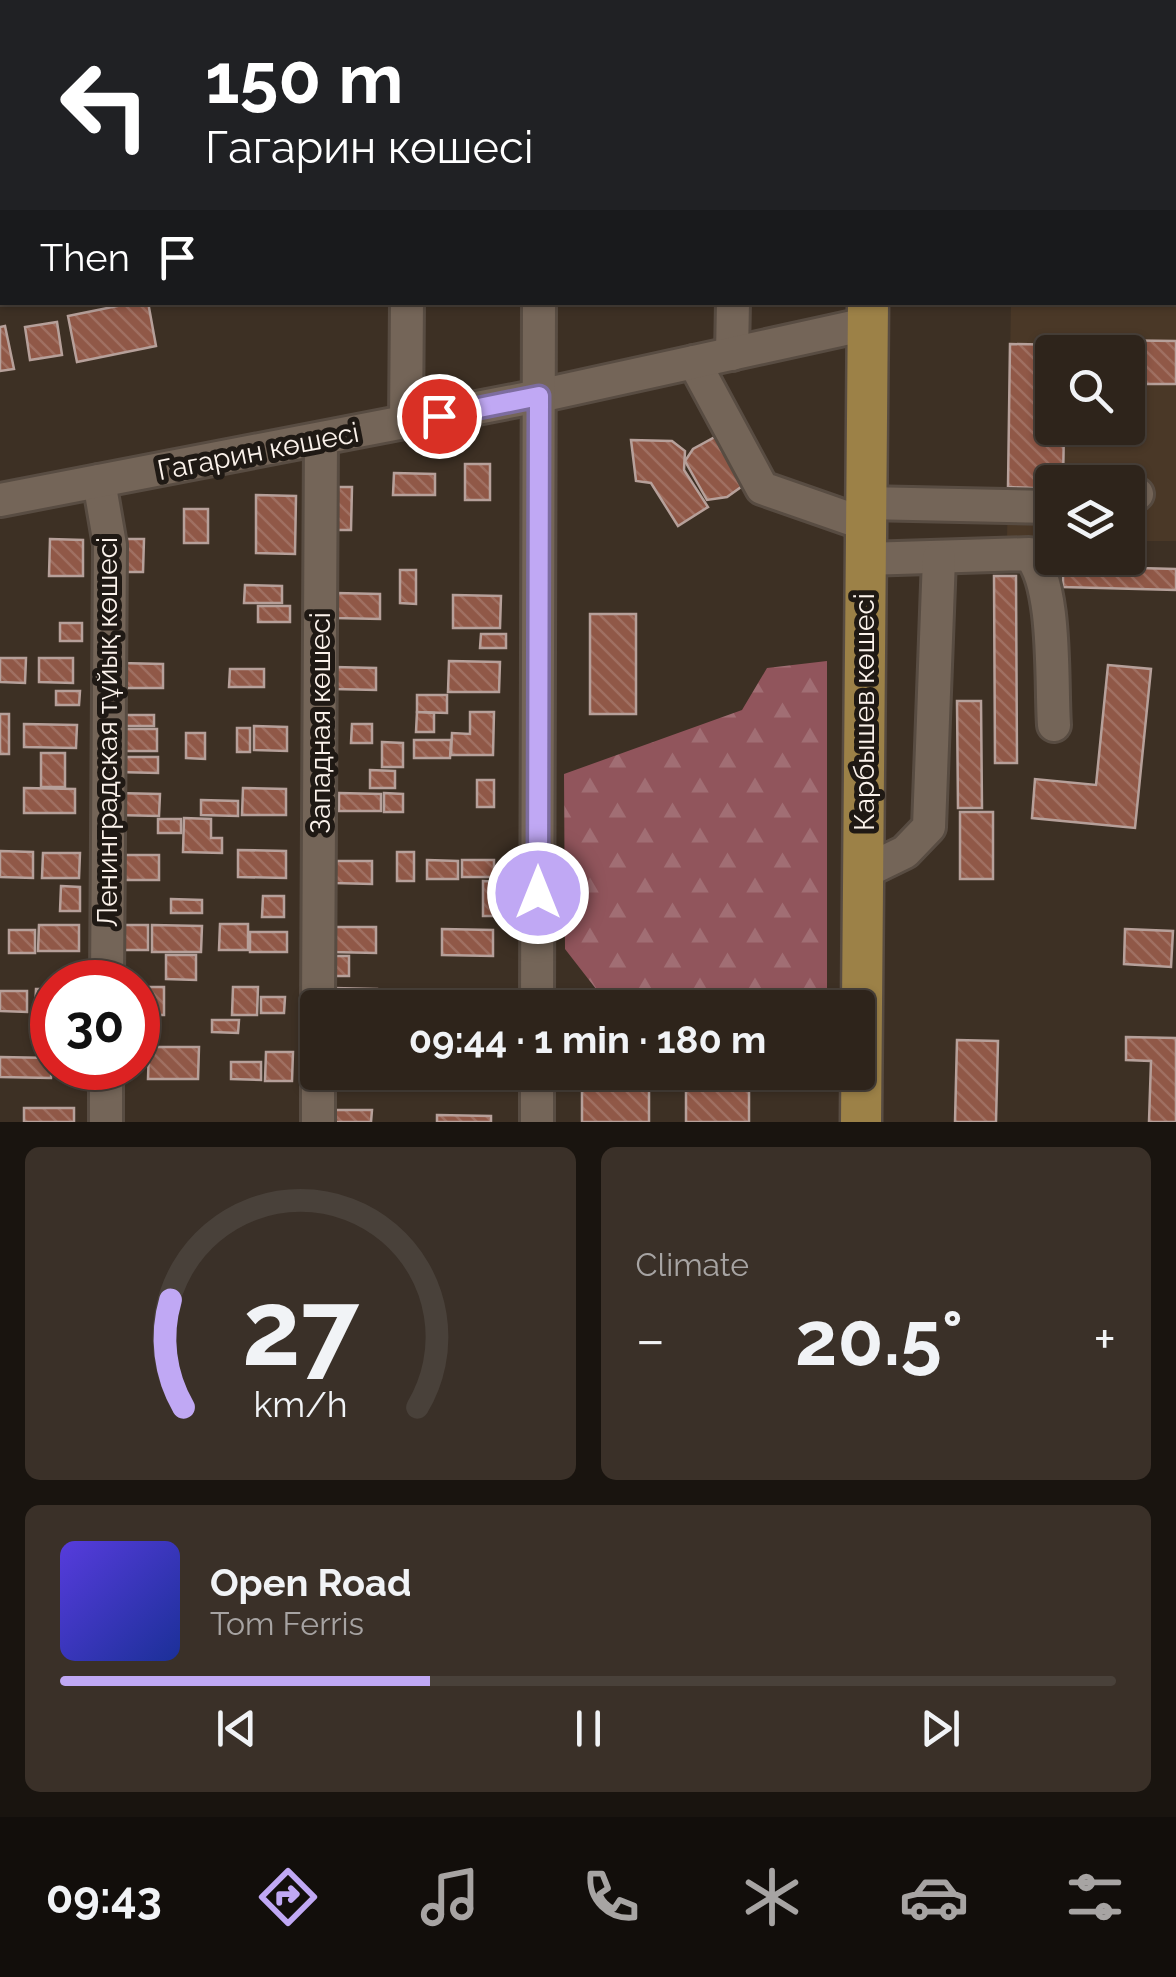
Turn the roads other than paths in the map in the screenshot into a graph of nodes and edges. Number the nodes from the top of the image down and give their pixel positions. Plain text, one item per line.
1 (407, 305) edge
2 (539, 305) edge
3 (733, 305) edge
4 (868, 313) edge
5 (732, 354) junction
6 (694, 362) junction
7 (539, 396) junction
8 (406, 422) junction
9 (321, 439) junction
10 (99, 481) junction
11 (0, 500) edge
12 (1035, 508) edge
13 (865, 529) junction
14 (940, 558) junction
15 (1054, 725) dead end
16 (864, 872) junction
17 (107, 960) edge
18 (318, 990) edge
19 (537, 990) edge
20 (106, 1090) edge
21 (318, 1090) edge
22 (537, 1090) edge
23 (106, 1122) edge
24 (318, 1122) edge
25 (537, 1122) edge
26 (861, 1122) edge

1 - 8 street
2 - 7 street
3 - 5 street
4 - 5 street, Гагарин көшесі
4 - 13 main road, Карбышев көшесі
5 - 6 street, Гагарин көшесі
6 - 7 street, Гагарин көшесі
6 - 13 street
7 - 8 street, Гагарин көшесі
7 - 19 street
8 - 9 street, Гагарин көшесі
9 - 10 street, Гагарин көшесі
9 - 18 street, Западная көшесі
10 - 11 street, Гагарин көшесі
10 - 17 street, Ленинградская тұйық көшесі
12 - 13 street
13 - 14 street
13 - 16 main road, Карбышев көшесі
14 - 15 street
14 - 16 street
16 - 26 main road, Карбышев көшесі
20 - 23 street
21 - 24 street
22 - 25 street

